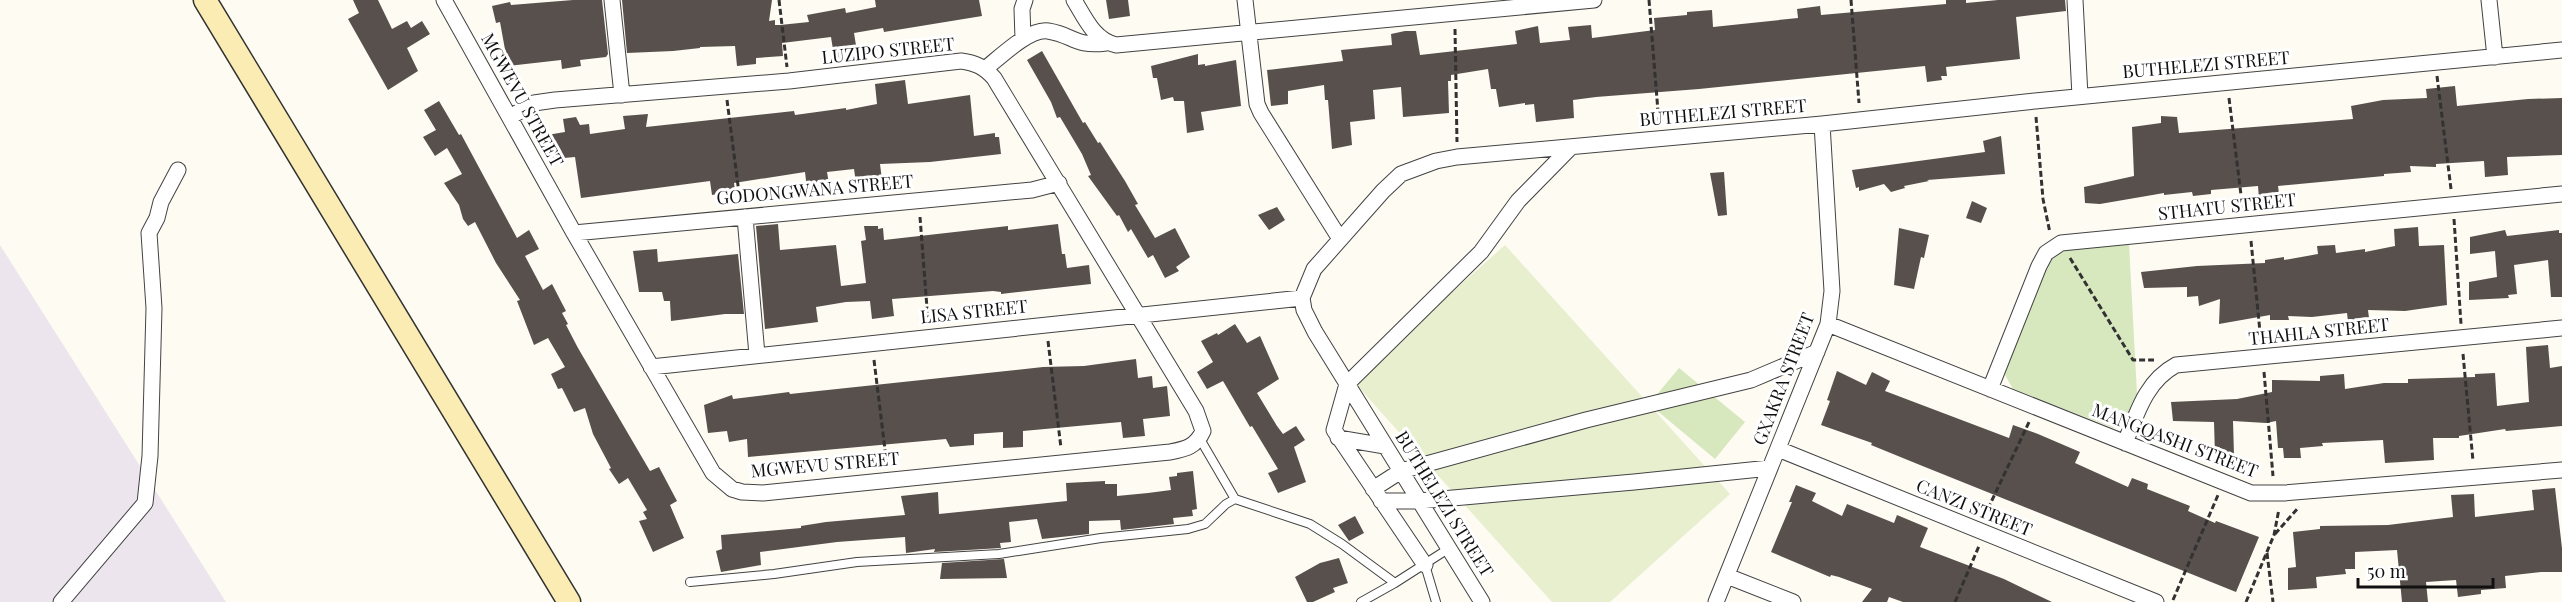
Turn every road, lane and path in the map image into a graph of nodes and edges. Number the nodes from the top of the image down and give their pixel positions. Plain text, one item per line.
1 (205, 0) edge
2 (444, 0) edge
3 (612, 0) edge
4 (779, 0) edge
5 (1025, 0) edge
6 (1074, 0) edge
7 (1245, 0) edge
8 (1594, 0) edge
9 (1649, 0) edge
10 (1851, 0) edge
11 (2075, 0) edge
12 (2489, 0) edge
13 (1455, 15) junction
14 (1248, 33) junction
15 (1023, 39) junction
16 (1106, 43) junction
17 (2562, 50) edge
18 (2495, 57) junction
19 (2436, 63) junction
20 (985, 69) junction
21 (789, 81) junction
22 (2228, 82) junction
23 (726, 87) junction
24 (622, 95) junction
25 (2080, 96) junction
26 (2035, 101) junction
27 (510, 117) junction
28 (1860, 118) junction
29 (1822, 124) junction
30 (1660, 139) junction
31 (1571, 147) junction
32 (1457, 157) junction
33 (178, 170) dead end
34 (1059, 183) junction
35 (2562, 194) edge
36 (919, 200) junction
37 (2452, 204) junction
38 (744, 217) junction
39 (2247, 224) junction
40 (574, 233) junction
41 (1340, 239) junction
42 (2057, 245) junction
43 (1302, 298) junction
44 (1137, 315) junction
45 (1046, 324) junction
46 (1828, 324) junction
47 (2562, 328) edge
48 (929, 337) junction
49 (872, 343) junction
50 (1817, 352) junction
51 (757, 355) junction
52 (2262, 357) junction
53 (2176, 365) junction
54 (651, 367) junction
55 (1347, 384) junction
56 (1990, 389) junction
57 (2036, 407) junction
58 (1200, 438) junction
59 (1338, 438) junction
60 (2125, 443) junction
61 (1385, 446) junction
62 (1778, 449) junction
63 (1063, 462) junction
64 (1770, 468) junction
65 (2562, 470) edge
66 (1401, 471) junction
67 (888, 480) junction
68 (2223, 483) junction
69 (2313, 491) junction
70 (1377, 495) junction
71 (1235, 499) junction
72 (1419, 501) junction
73 (1981, 532) junction
74 (2274, 535) dead end
75 (1448, 549) junction
76 (2267, 552) dead end
77 (1425, 565) junction
78 (1727, 576) junction
79 (690, 582) dead end
80 (1395, 583) junction
81 (61, 602) edge
82 (569, 602) edge
83 (1361, 602) edge
84 (1436, 602) edge
85 (1482, 602) edge
86 (1716, 602) edge
87 (1793, 602) edge
88 (1954, 602) edge
89 (2156, 602) edge
90 (2172, 602) edge
91 (2273, 602) edge

1 - 82 main road
2 - 27 street, MGWEVU STREET
3 - 24 street
4 - 21 path
5 - 15 street
6 - 16 street
7 - 14 street
8 - 13 street
9 - 30 path
10 - 28 path
11 - 25 street
12 - 18 street
13 - 14 street
13 - 32 path
14 - 16 street
14 - 41 street
15 - 16 street
15 - 20 street
17 - 18 street, BUTHELEZI STREET
18 - 19 street, BUTHELEZI STREET
19 - 22 street, BUTHELEZI STREET
19 - 37 path
20 - 21 street, LUZIPO STREET
20 - 34 street
21 - 23 street, LUZIPO STREET
22 - 25 street, BUTHELEZI STREET
22 - 39 path
23 - 24 street, LUZIPO STREET
23 - 38 path
24 - 27 street, LUZIPO STREET
25 - 26 street, BUTHELEZI STREET
26 - 28 street, BUTHELEZI STREET
26 - 42 path
27 - 40 street, MGWEVU STREET
28 - 29 street, BUTHELEZI STREET
29 - 30 street, BUTHELEZI STREET
29 - 46 street, GXAKRA STREET
30 - 31 street, BUTHELEZI STREET
31 - 32 street, BUTHELEZI STREET
31 - 55 street
32 - 41 street, BUTHELEZI STREET
33 - 81 street
34 - 36 street, GODONGWANA STREET
34 - 44 street
35 - 37 street, STHATU STREET
36 - 38 street, GODONGWANA STREET
36 - 48 path
37 - 39 street, STHATU STREET
38 - 40 street, GODONGWANA STREET
38 - 51 street
39 - 42 street, STHATU STREET
39 - 52 path
40 - 54 street, MGWEVU STREET
41 - 43 street, BUTHELEZI STREET
42 - 53 path
42 - 56 street
43 - 44 street, LISA STREET
43 - 55 street, BUTHELEZI STREET
44 - 45 street, LISA STREET
44 - 58 street
45 - 48 street, LISA STREET
45 - 63 path
46 - 50 street, GXAKRA STREET
46 - 56 street, MANGQASHI STREET
47 - 52 street, THAHLA STREET
48 - 49 street, LISA STREET
49 - 51 street, LISA STREET
49 - 67 path
50 - 62 street, GXAKRA STREET
50 - 66 street
51 - 54 street, LISA STREET
52 - 53 street, THAHLA STREET
53 - 60 street
54 - 67 street, MGWEVU STREET
55 - 59 street
55 - 61 street, BUTHELEZI STREET
56 - 57 street, MANGQASHI STREET
57 - 60 street, MANGQASHI STREET
57 - 73 path
58 - 63 street, MGWEVU STREET
58 - 71 lane
59 - 61 street
59 - 70 street
60 - 68 street, MANGQASHI STREET
61 - 66 street, BUTHELEZI STREET
62 - 64 street, GXAKRA STREET
62 - 73 street, CANZI STREET
63 - 67 street, MGWEVU STREET
64 - 72 street
64 - 78 street, GXAKRA STREET
65 - 69 street, MANGQASHI STREET
66 - 70 street
66 - 72 street, BUTHELEZI STREET
68 - 69 street, MANGQASHI STREET
68 - 90 path
69 - 74 path
70 - 72 street
70 - 77 street
71 - 79 lane
71 - 80 lane
72 - 75 street, BUTHELEZI STREET
73 - 88 path
73 - 89 street, CANZI STREET
75 - 77 lane
75 - 85 street, BUTHELEZI STREET
76 - 91 path
77 - 80 lane
77 - 84 lane
78 - 86 street, GXAKRA STREET
78 - 87 street
80 - 83 lane

